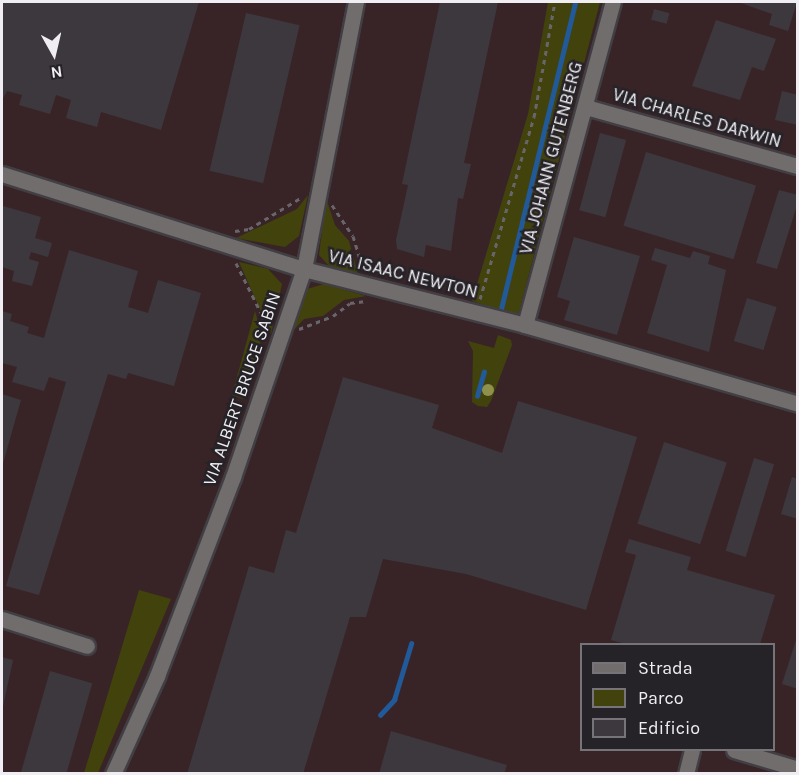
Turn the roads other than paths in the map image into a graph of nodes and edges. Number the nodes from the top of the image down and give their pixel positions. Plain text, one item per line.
1 (356, 2) edge
2 (613, 2) edge
3 (585, 107) junction
4 (798, 166) edge
5 (2, 174) edge
6 (304, 268) junction
7 (525, 325) junction
8 (798, 404) edge
9 (2, 619) edge
10 (87, 646) dead end
11 (692, 751) edge
12 (737, 751) edge
13 (798, 769) edge
14 (113, 774) edge
15 (686, 774) edge

1 - 6 street, VIA ALBERT BRUCE SABIN
2 - 3 street, VIA JOHANN GUTENBERG
3 - 4 street, VIA CHARLES DARWIN
3 - 7 street, VIA JOHANN GUTENBERG
5 - 6 street, VIA ISAAC NEWTON
6 - 7 street, VIA ISAAC NEWTON
6 - 14 street, VIA ALBERT BRUCE SABIN
7 - 8 street, VIA ISAAC NEWTON
9 - 10 street
11 - 15 street
12 - 13 street

